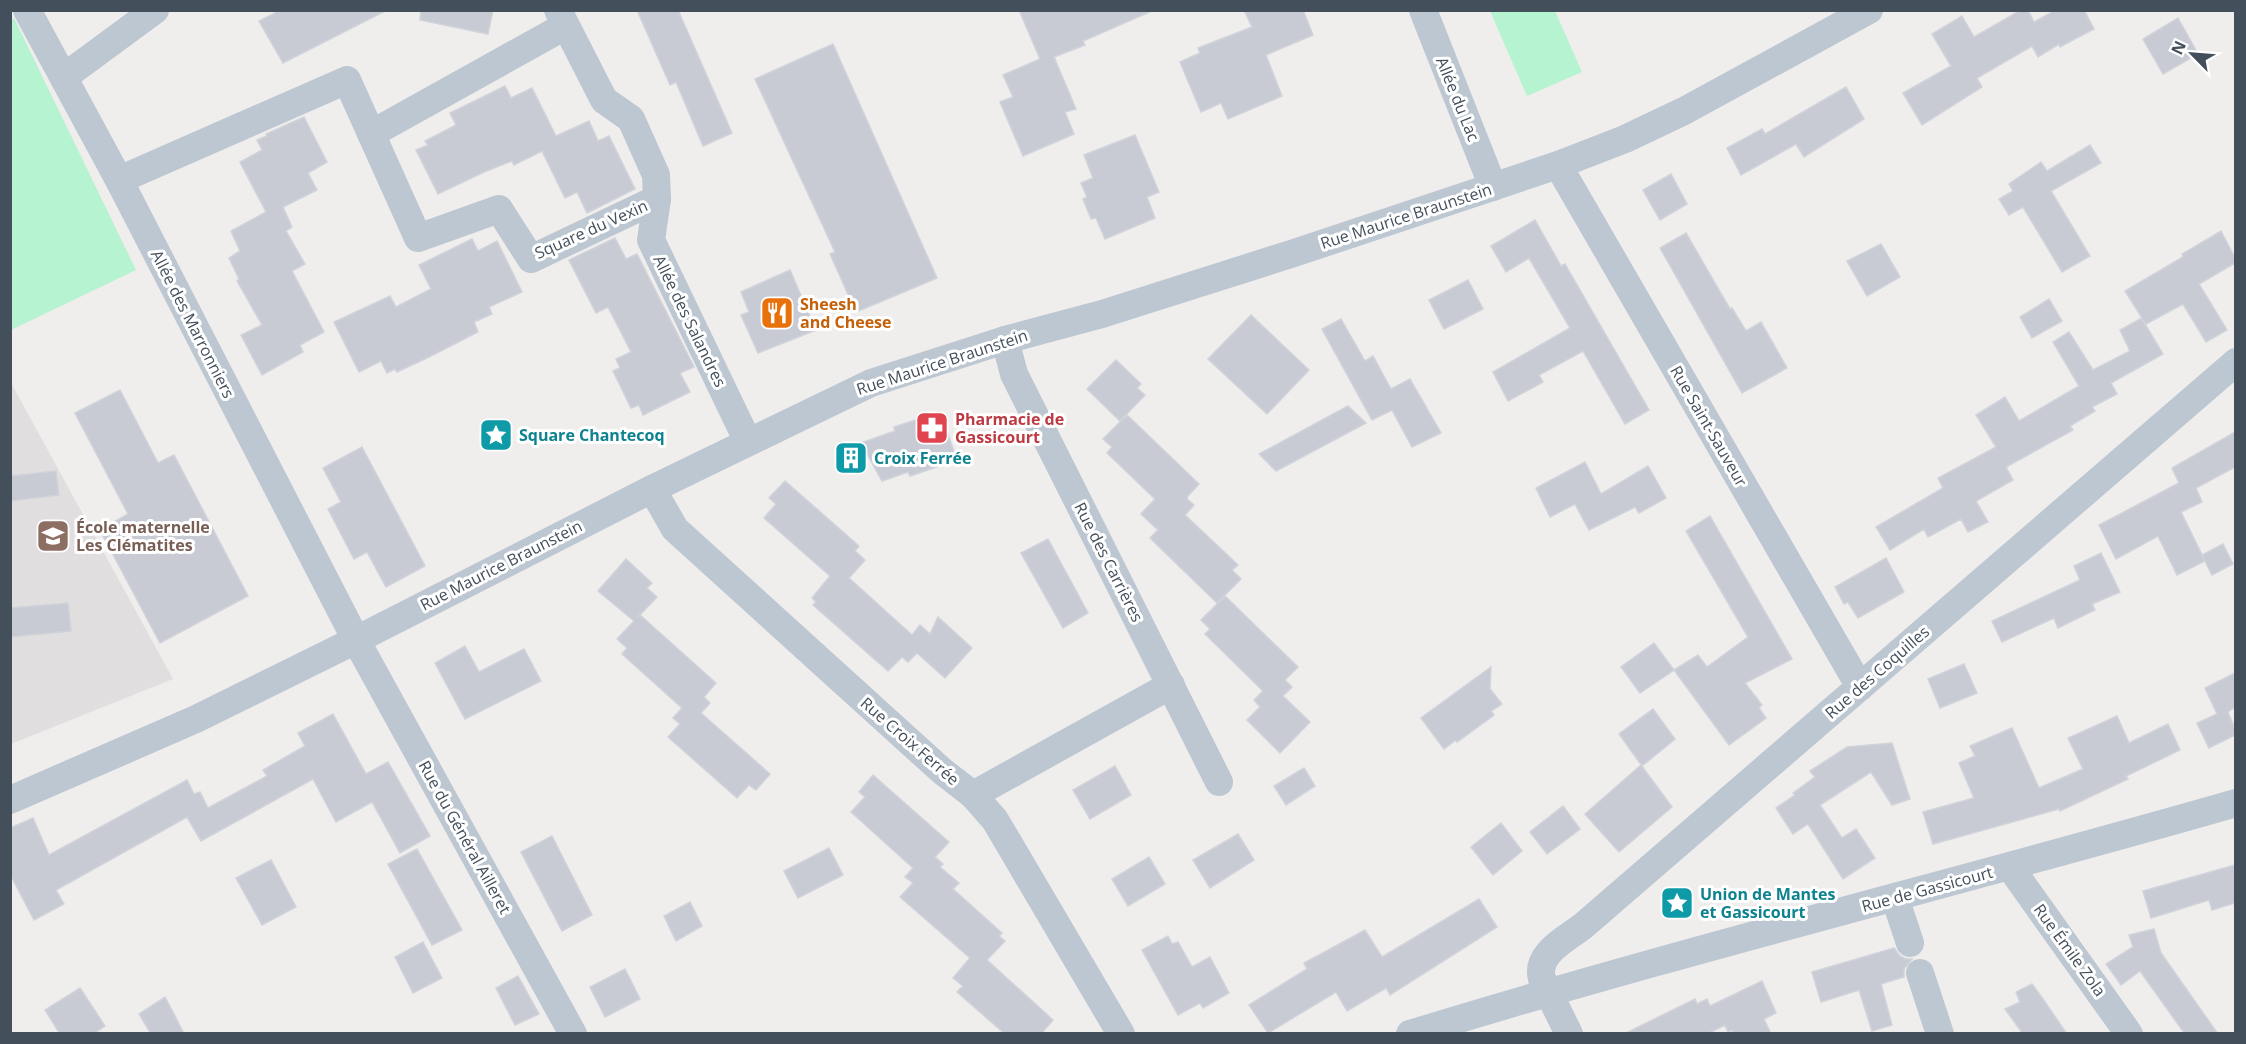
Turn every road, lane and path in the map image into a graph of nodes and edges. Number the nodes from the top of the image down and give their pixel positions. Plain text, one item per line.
1 (27, 10) edge
2 (155, 10) edge
3 (1423, 10) edge
4 (1869, 10) edge
5 (561, 18) edge
6 (64, 77) junction
7 (371, 134) junction
8 (1558, 165) junction
9 (119, 180) junction
10 (1493, 188) junction
11 (657, 200) junction
12 (1005, 340) junction
13 (2235, 362) edge
14 (748, 442) junction
15 (652, 489) junction
16 (356, 640) junction
17 (1171, 685) junction
18 (1860, 687) junction
19 (1219, 782) dead end
20 (973, 795) junction
21 (10, 800) edge
22 (2235, 803) edge
23 (2010, 867) junction
24 (1895, 898) junction
25 (1910, 944) dead end
26 (1920, 972) dead end
27 (1547, 992) junction
28 (573, 1034) edge
29 (1121, 1034) edge
30 (1410, 1034) edge
31 (1569, 1034) edge
32 (1940, 1034) edge
33 (2129, 1034) edge

1 - 6 street, Allée des Marronniers
2 - 6 street
3 - 10 street, Allée du Lac
4 - 8 street, Rue Maurice Braunstein
5 - 7 street
5 - 11 street, Allée des Salandres
6 - 9 street, Allée des Marronniers
7 - 9 street, Square du Vexin
7 - 11 street, Square du Vexin
8 - 10 street, Rue Maurice Braunstein
8 - 18 street, Rue Saint-Sauveur
9 - 16 street, Allée des Marronniers
10 - 12 street, Rue Maurice Braunstein
11 - 14 street, Allée des Salandres
12 - 14 street, Rue Maurice Braunstein
12 - 17 street, Rue des Carrières
13 - 18 street, Rue des Coquilles
14 - 15 street, Rue Maurice Braunstein
15 - 16 street, Rue Maurice Braunstein
15 - 20 street, Rue Croix Ferrée
16 - 21 street, Rue Maurice Braunstein
16 - 28 street, Rue du Général Ailleret
17 - 19 street, Rue des Carrières
17 - 20 street
18 - 27 street, Rue des Coquilles
20 - 29 street, Rue Croix Ferrée
22 - 23 street, Rue de Gassicourt
23 - 24 street, Rue de Gassicourt
23 - 33 street, Rue Émile Zola
24 - 25 street
24 - 27 street, Rue de Gassicourt
26 - 32 street
27 - 30 street, Rue de Gassicourt
27 - 31 street, Rue des Coquilles

